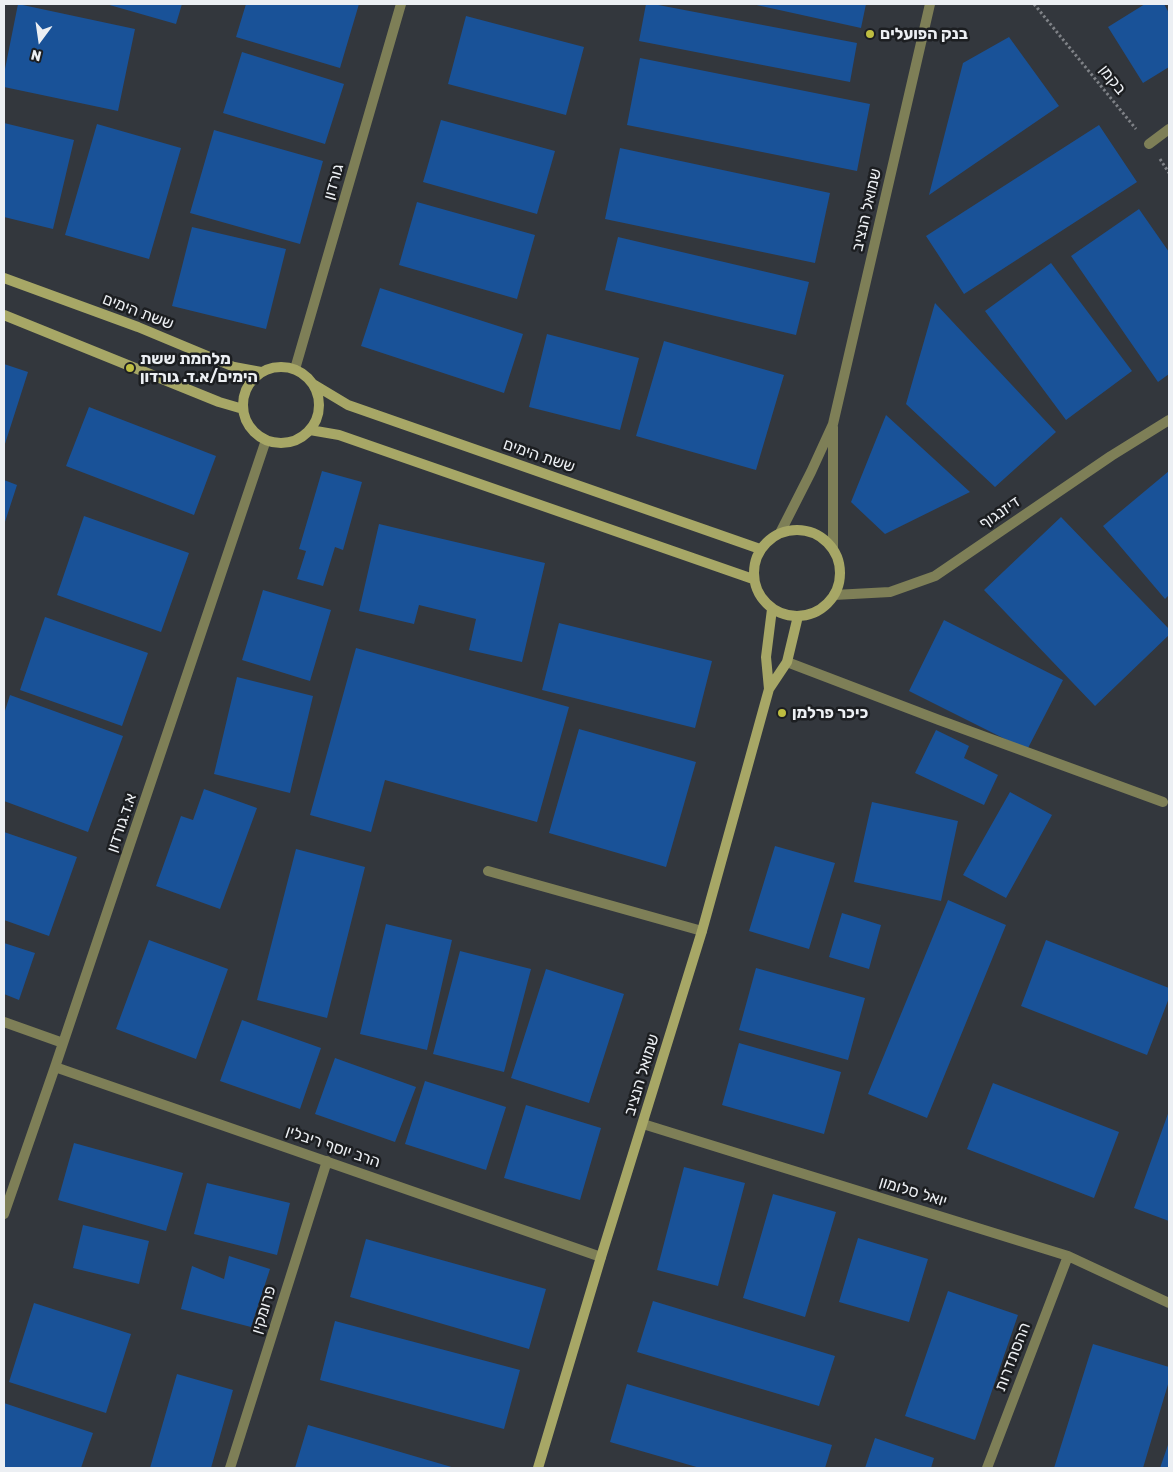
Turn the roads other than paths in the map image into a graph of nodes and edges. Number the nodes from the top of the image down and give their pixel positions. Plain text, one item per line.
1 (401, 4) edge
2 (930, 4) edge
3 (1169, 129) edge
4 (1150, 144) road end
5 (4, 278) edge
6 (4, 315) edge
7 (295, 369) junction
8 (261, 372) junction
9 (313, 384) junction
10 (243, 409) junction
11 (1169, 420) edge
12 (833, 424) junction
13 (310, 430) junction
14 (266, 440) junction
15 (780, 533) junction
16 (760, 549) junction
17 (833, 549) junction
18 (753, 579) junction
19 (834, 595) junction
20 (772, 609) junction
21 (798, 616) junction
22 (787, 662) junction
23 (769, 689) junction
24 (1162, 802) dead end
25 (488, 871) dead end
26 (702, 931) junction
27 (4, 1022) edge
28 (63, 1042) junction
29 (55, 1067) junction
30 (643, 1124) junction
31 (326, 1161) junction
32 (4, 1214) edge
33 (1068, 1256) junction
34 (601, 1257) junction
35 (1169, 1303) edge
36 (230, 1468) edge
37 (538, 1468) edge
38 (986, 1468) edge

1 - 7 street, גורדון
2 - 12 street, שמואל הנציב
3 - 4 street
5 - 8 street, ששת הימים
6 - 10 street
7 - 8 street
7 - 9 street
8 - 10 street
9 - 13 street
9 - 16 street, ששת הימים
10 - 14 street
11 - 19 street, דיזנגוף
12 - 15 street, שמואל הנציב
12 - 17 street, שמואל הנציב
13 - 14 street
13 - 18 street
14 - 28 street, א.ד.גורדון
15 - 16 street
15 - 17 street
16 - 18 street
17 - 19 street
18 - 20 street
19 - 21 street
20 - 21 street
20 - 23 street, שמואל הנציב
21 - 22 street, שמואל הנציב
22 - 23 street, שמואל הנציב
22 - 24 street
23 - 26 street, שמואל הנציב
25 - 26 street
26 - 30 street, שמואל הנציב
27 - 28 street
28 - 29 street, א.ד.גורדון
29 - 31 street, הרב יוסף ריבלין
29 - 32 street, א.ד.גורדון
30 - 33 street, יואל סלומון
30 - 34 street, שמואל הנציב
31 - 34 street, הרב יוסף ריבלין
31 - 36 street, פרומקין
33 - 35 street, יואל סלומון
33 - 38 street, ההסתדרות
34 - 37 street, שמואל הנציב

